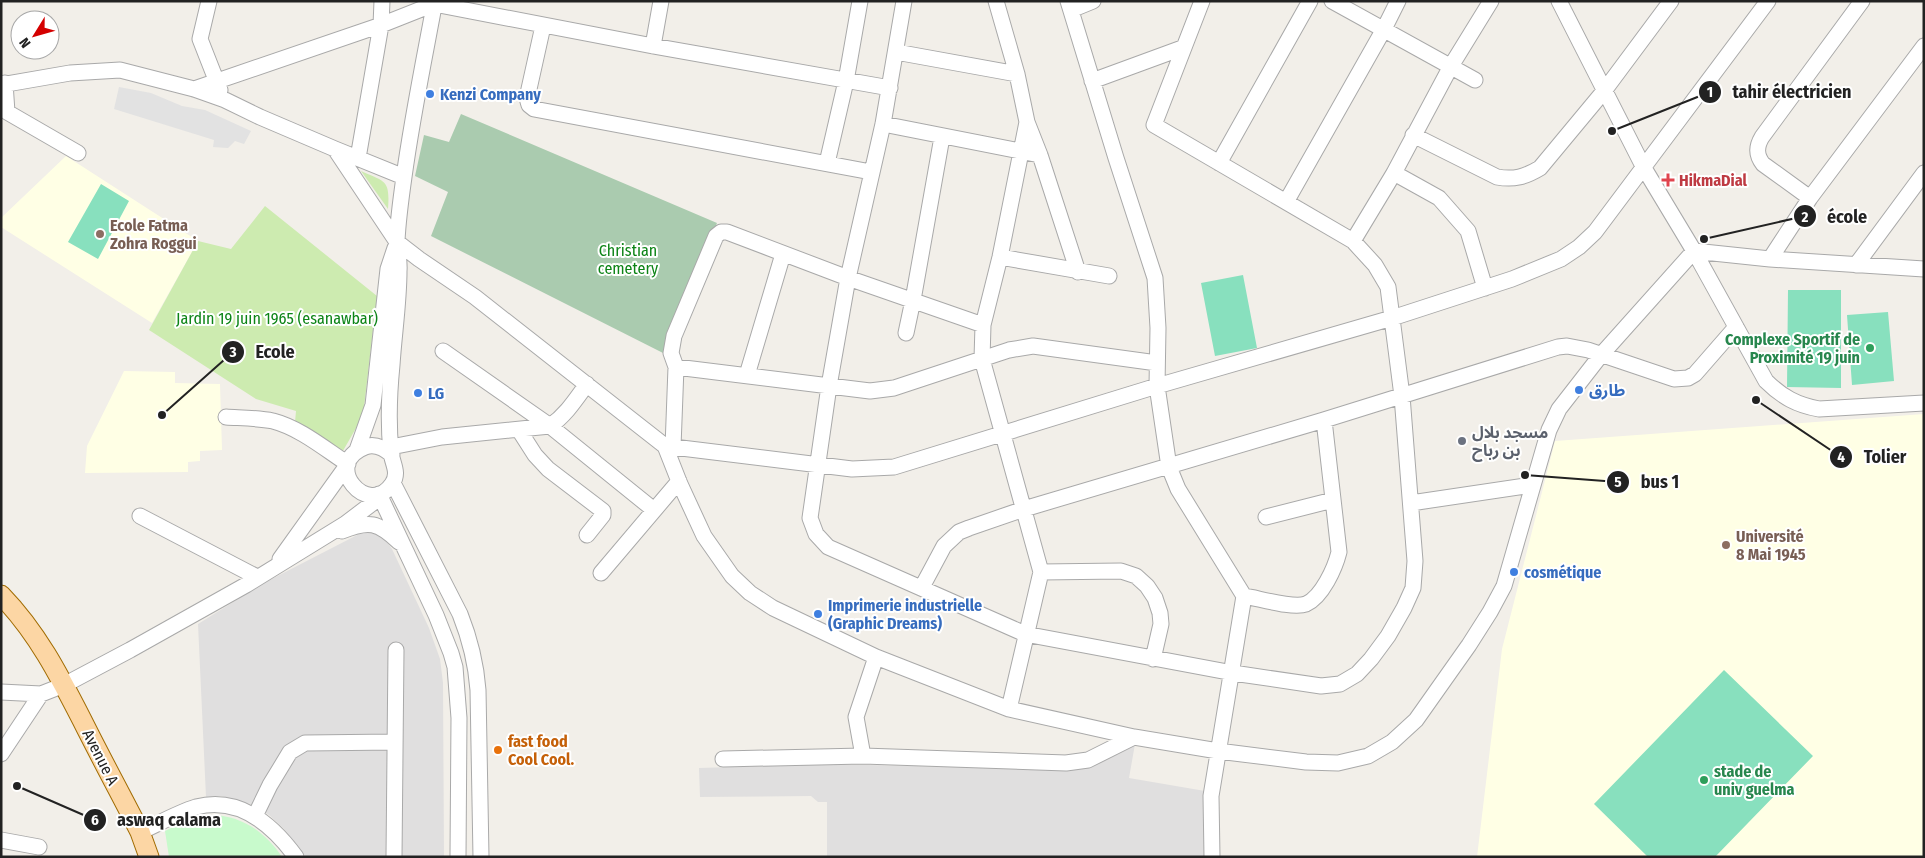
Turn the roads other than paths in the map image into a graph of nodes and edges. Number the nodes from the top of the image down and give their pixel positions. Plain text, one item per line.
1 (209, 1) edge
2 (382, 1) edge
3 (660, 1) edge
4 (860, 1) edge
5 (904, 1) edge
6 (996, 1) edge
7 (1093, 1) edge
8 (1202, 1) edge
9 (1310, 1) edge
10 (1332, 1) edge
11 (1398, 1) edge
12 (1491, 1) edge
13 (1671, 1) edge
14 (1768, 1) edge
15 (1862, 1) edge
16 (434, 3) edge
17 (1564, 4) edge
18 (1070, 6) edge
19 (490, 8) edge
20 (381, 24) junction
21 (543, 26) junction
22 (1384, 30) junction
23 (653, 46) junction
24 (1924, 46) edge
25 (1182, 48) junction
26 (896, 52) junction
27 (1451, 66) junction
28 (1017, 74) junction
29 (216, 80) junction
30 (1475, 80) dead end
31 (846, 81) junction
32 (1092, 81) junction
33 (3, 84) edge
34 (890, 88) junction
35 (194, 89) junction
36 (1604, 91) junction
37 (225, 100) junction
38 (1027, 122) junction
39 (883, 124) junction
40 (1413, 135) junction
41 (942, 137) junction
42 (335, 150) junction
43 (1020, 152) junction
44 (78, 153) dead end
45 (1040, 155) junction
46 (358, 158) junction
47 (828, 163) junction
48 (1219, 163) junction
49 (1644, 168) junction
50 (871, 172) junction
51 (1924, 172) edge
52 (1394, 173) junction
53 (404, 177) junction
54 (1810, 198) junction
55 (1286, 202) junction
56 (1354, 241) junction
57 (397, 242) junction
58 (1694, 251) junction
59 (783, 254) junction
60 (1000, 257) junction
61 (1770, 259) junction
62 (1856, 265) junction
63 (1924, 269) edge
64 (1078, 272) junction
65 (1109, 276) dead end
66 (848, 278) junction
67 (1485, 288) junction
68 (913, 300) junction
69 (1392, 318) junction
70 (983, 325) junction
71 (1736, 326) junction
72 (906, 333) dead end
73 (442, 351) dead end
74 (1601, 355) junction
75 (982, 360) junction
76 (1157, 363) junction
77 (676, 367) junction
78 (747, 375) junction
79 (587, 384) junction
80 (829, 386) junction
81 (1157, 386) junction
82 (1402, 396) junction
83 (1924, 403) edge
84 (226, 417) dead end
85 (1324, 420) junction
86 (550, 426) junction
87 (519, 430) junction
88 (1002, 435) junction
89 (669, 446) junction
90 (357, 450) junction
91 (391, 451) junction
92 (348, 464) junction
93 (817, 465) junction
94 (1169, 467) junction
95 (679, 481) junction
96 (393, 483) junction
97 (1532, 485) junction
98 (379, 494) junction
99 (1333, 500) junction
100 (1411, 503) junction
101 (1024, 509) junction
102 (654, 510) junction
103 (140, 516) dead end
104 (1266, 517) dead end
105 (588, 535) dead end
106 (315, 542) junction
107 (405, 547) junction
108 (276, 565) junction
109 (1040, 572) junction
110 (601, 573) dead end
111 (258, 577) junction
112 (922, 587) junction
113 (1, 595) edge
114 (1244, 596) junction
115 (1025, 634) junction
116 (396, 650) dead end
117 (876, 656) junction
118 (1153, 659) junction
119 (1233, 672) junction
120 (64, 685) junction
121 (1, 692) edge
122 (41, 694) junction
123 (1009, 709) junction
124 (1134, 737) junction
125 (395, 742) junction
126 (1218, 751) junction
127 (1, 754) edge
128 (862, 756) junction
129 (722, 759) dead end
130 (256, 816) junction
131 (140, 832) junction
132 (1, 840) edge
133 (39, 847) dead end
134 (149, 857) edge
135 (296, 857) edge
136 (394, 857) edge
137 (458, 857) edge
138 (481, 857) edge
139 (1212, 857) edge

1 - 29 street
2 - 20 street
3 - 23 street
4 - 31 street
5 - 26 street
6 - 28 street
7 - 18 street
8 - 25 street
9 - 48 street
10 - 22 street
11 - 22 street
12 - 27 street
13 - 36 street
14 - 49 street
15 - 54 street
16 - 19 street
16 - 20 street
16 - 53 street
17 - 36 street
18 - 32 street
19 - 21 street
20 - 29 street
20 - 46 street
21 - 23 street
21 - 47 street
22 - 27 street
22 - 55 street
23 - 31 street
24 - 54 street
25 - 32 street
25 - 48 street
26 - 28 street
26 - 34 street
27 - 30 street
27 - 40 street
28 - 38 street
29 - 35 street
29 - 37 street
31 - 34 street
31 - 47 street
32 - 76 street
33 - 35 street
33 - 44 street
34 - 39 street
35 - 37 street
36 - 40 street
36 - 49 street
37 - 42 street
38 - 43 street
38 - 45 street
39 - 41 street
39 - 50 street
40 - 52 street
41 - 43 street
41 - 68 street
42 - 46 street
42 - 57 street
43 - 45 street
43 - 60 street
45 - 64 street
46 - 53 street
47 - 50 street
48 - 55 street
49 - 58 street
49 - 67 street
50 - 66 street
51 - 62 street
52 - 56 street
52 - 67 street
53 - 57 street
54 - 61 street
55 - 56 street
56 - 69 street
57 - 79 street
57 - 90 street
57 - 91 street
58 - 61 street
58 - 71 street
58 - 74 street
59 - 66 street
59 - 77 street
59 - 78 street
60 - 64 street
60 - 70 street
61 - 62 street
62 - 63 street
64 - 65 street
66 - 68 street
66 - 80 street
67 - 69 street
68 - 70 street
68 - 72 street
69 - 81 street
69 - 82 street
70 - 75 street
71 - 74 street
71 - 83 street
73 - 86 street
74 - 82 street
74 - 97 street
75 - 76 street
75 - 80 street
75 - 88 street
76 - 81 street
77 - 78 street
77 - 89 street
78 - 80 street
79 - 86 street
79 - 89 street
80 - 93 street
81 - 88 street
81 - 94 street
82 - 85 street
82 - 100 street
84 - 92 street
85 - 94 street
85 - 99 street
86 - 87 street
86 - 102 street
87 - 91 street
87 - 105 street
88 - 93 street
88 - 101 street
89 - 93 street
89 - 95 street
90 - 91 street
90 - 92 street
91 - 96 street
92 - 98 street
92 - 108 street
93 - 112 street
94 - 101 street
94 - 114 street
95 - 102 street
95 - 117 street
96 - 98 street
96 - 138 street
97 - 100 street
97 - 126 street
98 - 106 street
98 - 107 street
99 - 104 street
99 - 114 street
100 - 119 street
101 - 109 street
101 - 112 street
102 - 110 street
103 - 111 street
106 - 107 street
106 - 108 street
107 - 137 street
108 - 111 street
109 - 115 street
109 - 118 street
111 - 120 street
112 - 115 street
113 - 120 main road, Avenue A
114 - 119 street
115 - 118 street
115 - 123 street
116 - 125 street
117 - 123 street
117 - 128 street
118 - 119 street
119 - 126 street
120 - 122 street
120 - 131 main road, Avenue A
121 - 122 street
122 - 127 street
123 - 124 street
124 - 126 street
124 - 128 street
125 - 130 street
125 - 136 street
126 - 139 street
128 - 129 street
130 - 131 street
130 - 135 street
131 - 134 main road, Avenue A
132 - 133 street

